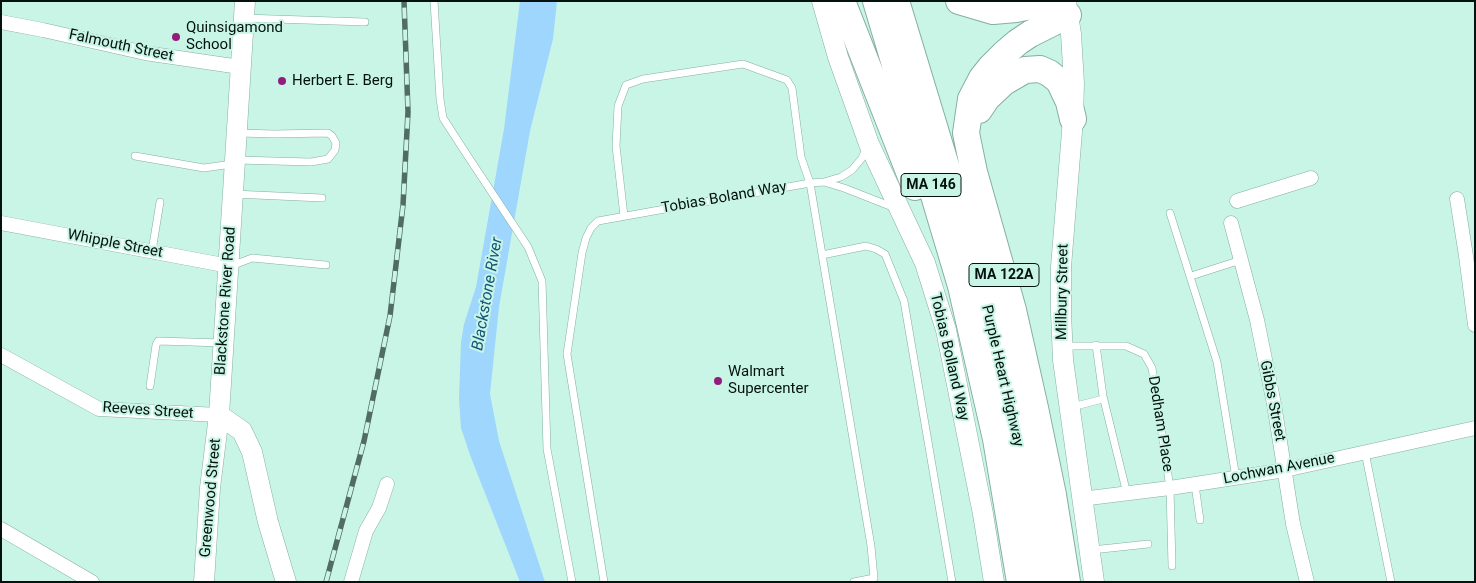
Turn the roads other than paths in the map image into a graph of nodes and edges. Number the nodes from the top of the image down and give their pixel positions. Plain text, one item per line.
1 (434, 1) edge
2 (822, 1) edge
3 (842, 1) edge
4 (876, 1) edge
5 (896, 1) edge
6 (959, 1) edge
7 (1063, 6) edge
8 (245, 10) edge
9 (1, 22) edge
10 (365, 22) dead end
11 (240, 68) junction
12 (1073, 119) junction
13 (236, 133) junction
14 (966, 133) junction
15 (869, 144) junction
16 (135, 156) dead end
17 (235, 162) junction
18 (1311, 178) dead end
19 (824, 182) junction
20 (810, 183) junction
21 (233, 194) junction
22 (322, 198) dead end
23 (1456, 199) dead end
24 (1237, 201) dead end
25 (160, 202) dead end
26 (900, 210) junction
27 (1170, 213) dead end
28 (624, 216) junction
29 (1, 223) edge
30 (1230, 223) dead end
31 (152, 251) junction
32 (822, 255) junction
33 (1241, 260) junction
34 (326, 265) dead end
35 (229, 266) junction
36 (1191, 276) junction
37 (1475, 324) edge
38 (224, 343) junction
39 (1062, 346) junction
40 (1096, 346) junction
41 (1, 356) edge
42 (981, 371) junction
43 (150, 386) dead end
44 (1103, 399) junction
45 (1069, 408) junction
46 (219, 415) junction
47 (1475, 428) edge
48 (1365, 452) junction
49 (1285, 470) junction
50 (1236, 478) junction
51 (387, 484) dead end
52 (1195, 485) junction
53 (1170, 488) junction
54 (1127, 494) junction
55 (1081, 499) junction
56 (1200, 520) dead end
57 (1, 529) edge
58 (1148, 544) dead end
59 (1089, 550) junction
60 (1172, 566) dead end
61 (874, 580) edge
62 (92, 582) edge
63 (204, 582) edge
64 (286, 582) edge
65 (350, 582) edge
66 (572, 582) edge
67 (604, 582) edge
68 (854, 582) edge
69 (952, 582) edge
70 (994, 582) edge
71 (1020, 582) edge
72 (1045, 582) edge
73 (1067, 582) edge
74 (1094, 582) edge
75 (1307, 582) edge
76 (1391, 582) edge

1 - 66 lane
2 - 15 main road, Tobias Bolland Way
3 - 42 highway, MA 122A
4 - 42 highway, Purple Heart Highway / MA 146
5 - 72 highway, Purple Heart Highway / MA 146
6 - 7 highway
7 - 12 main road, Millbury Street
7 - 14 highway, MA 122A
8 - 10 lane
8 - 11 main road, Blackstone River Road
9 - 11 street, Falmouth Street
11 - 13 main road, Blackstone River Road
12 - 14 highway
12 - 39 main road, Millbury Street
13 - 17 main road, Blackstone River Road
13 - 17 lane
14 - 73 highway, MA 122A
15 - 19 lane, Tobias Boland Way
15 - 26 main road, Tobias Bolland Way
16 - 17 lane
17 - 21 main road, Blackstone River Road
18 - 24 street
19 - 20 lane, Tobias Boland Way
19 - 26 lane, Tobias Boland Way
20 - 28 lane, Tobias Boland Way
20 - 28 lane
20 - 32 lane
21 - 22 lane
21 - 35 main road, Blackstone River Road
23 - 37 street
25 - 31 lane
26 - 70 main road, Tobias Bolland Way
27 - 36 lane
28 - 67 lane, Tobias Boland Way
29 - 31 street, Whipple Street
30 - 33 street, Gibbs Street
31 - 35 street, Whipple Street
32 - 61 lane
32 - 69 lane
33 - 36 lane
33 - 49 street, Gibbs Street
34 - 35 lane
35 - 38 main road, Blackstone River Road
36 - 50 lane
38 - 43 lane
38 - 46 main road, Blackstone River Road
39 - 40 lane, Dedham Place
39 - 45 main road, Millbury Street
40 - 44 lane
40 - 53 lane, Dedham Place
41 - 46 street, Reeves Street
42 - 71 highway, Purple Heart Highway / MA 122A
44 - 45 lane
44 - 54 lane
45 - 55 main road, Millbury Street
46 - 63 main road, Greenwood Street
46 - 64 main road
47 - 48 street, Lochwan Avenue
48 - 49 street, Lochwan Avenue
48 - 76 lane
49 - 50 street, Lochwan Avenue
49 - 75 street, Gibbs Street
50 - 52 street, Lochwan Avenue
51 - 65 street
52 - 53 street, Lochwan Avenue
52 - 56 lane
53 - 54 street, Lochwan Avenue
53 - 60 lane, Dedham Place
54 - 55 street, Lochwan Avenue
55 - 59 main road, Millbury Street
57 - 62 street
58 - 59 lane
59 - 74 main road, Millbury Street
61 - 68 lane

